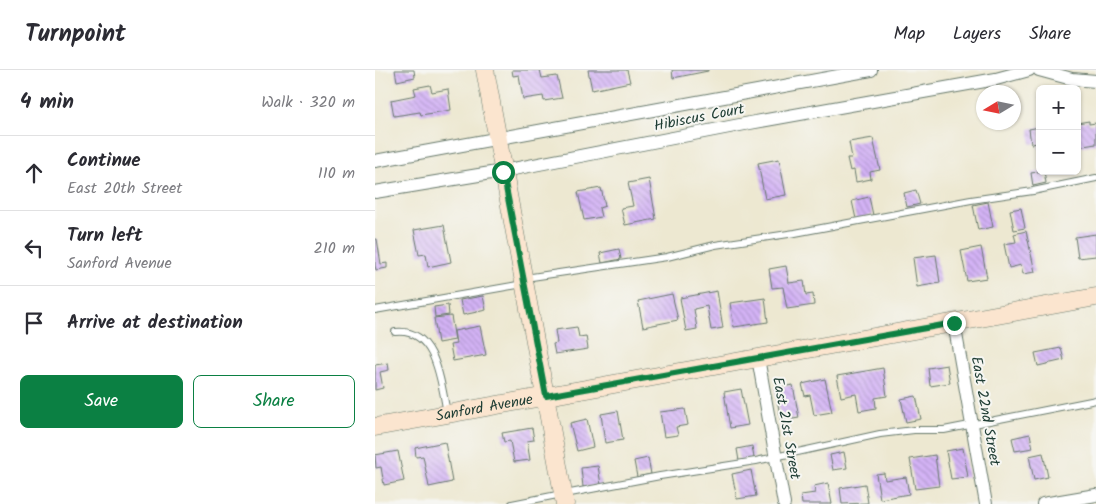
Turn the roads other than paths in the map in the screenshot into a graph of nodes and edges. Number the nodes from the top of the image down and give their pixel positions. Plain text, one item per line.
1 (485, 70) edge
2 (871, 70) edge
3 (1029, 70) edge
4 (1039, 70) edge
5 (1096, 81) edge
6 (497, 139) junction
7 (375, 161) edge
8 (503, 172) junction
9 (1096, 178) edge
10 (375, 192) edge
11 (524, 281) junction
12 (1096, 297) edge
13 (375, 310) edge
14 (954, 323) junction
15 (395, 332) dead end
16 (758, 358) junction
17 (546, 396) junction
18 (1096, 400) edge
19 (447, 414) junction
20 (972, 425) junction
21 (375, 427) edge
22 (775, 456) junction
23 (1096, 494) edge
24 (564, 497) edge
25 (512, 504) edge
26 (784, 504) edge
27 (986, 504) edge
28 (1043, 504) edge

1 - 6 main road
2 - 6 street, Hibiscus Court
3 - 8 street, Hibiscus Court
4 - 5 street
6 - 7 street, Hibiscus Court
6 - 8 main road
8 - 10 street, Hibiscus Court
8 - 11 main road
9 - 11 lane
11 - 13 lane
11 - 17 main road
12 - 14 main road, Sanford Avenue
14 - 16 main road, Sanford Avenue
14 - 20 street, East 22nd Street
15 - 19 lane
16 - 17 main road, Sanford Avenue
16 - 22 street, East 21st Street
17 - 19 main road, Sanford Avenue
17 - 24 main road
18 - 20 lane
19 - 21 main road, Sanford Avenue
20 - 22 lane
20 - 27 street, East 22nd Street
22 - 24 lane
22 - 26 street, East 21st Street
23 - 28 street
24 - 25 lane

